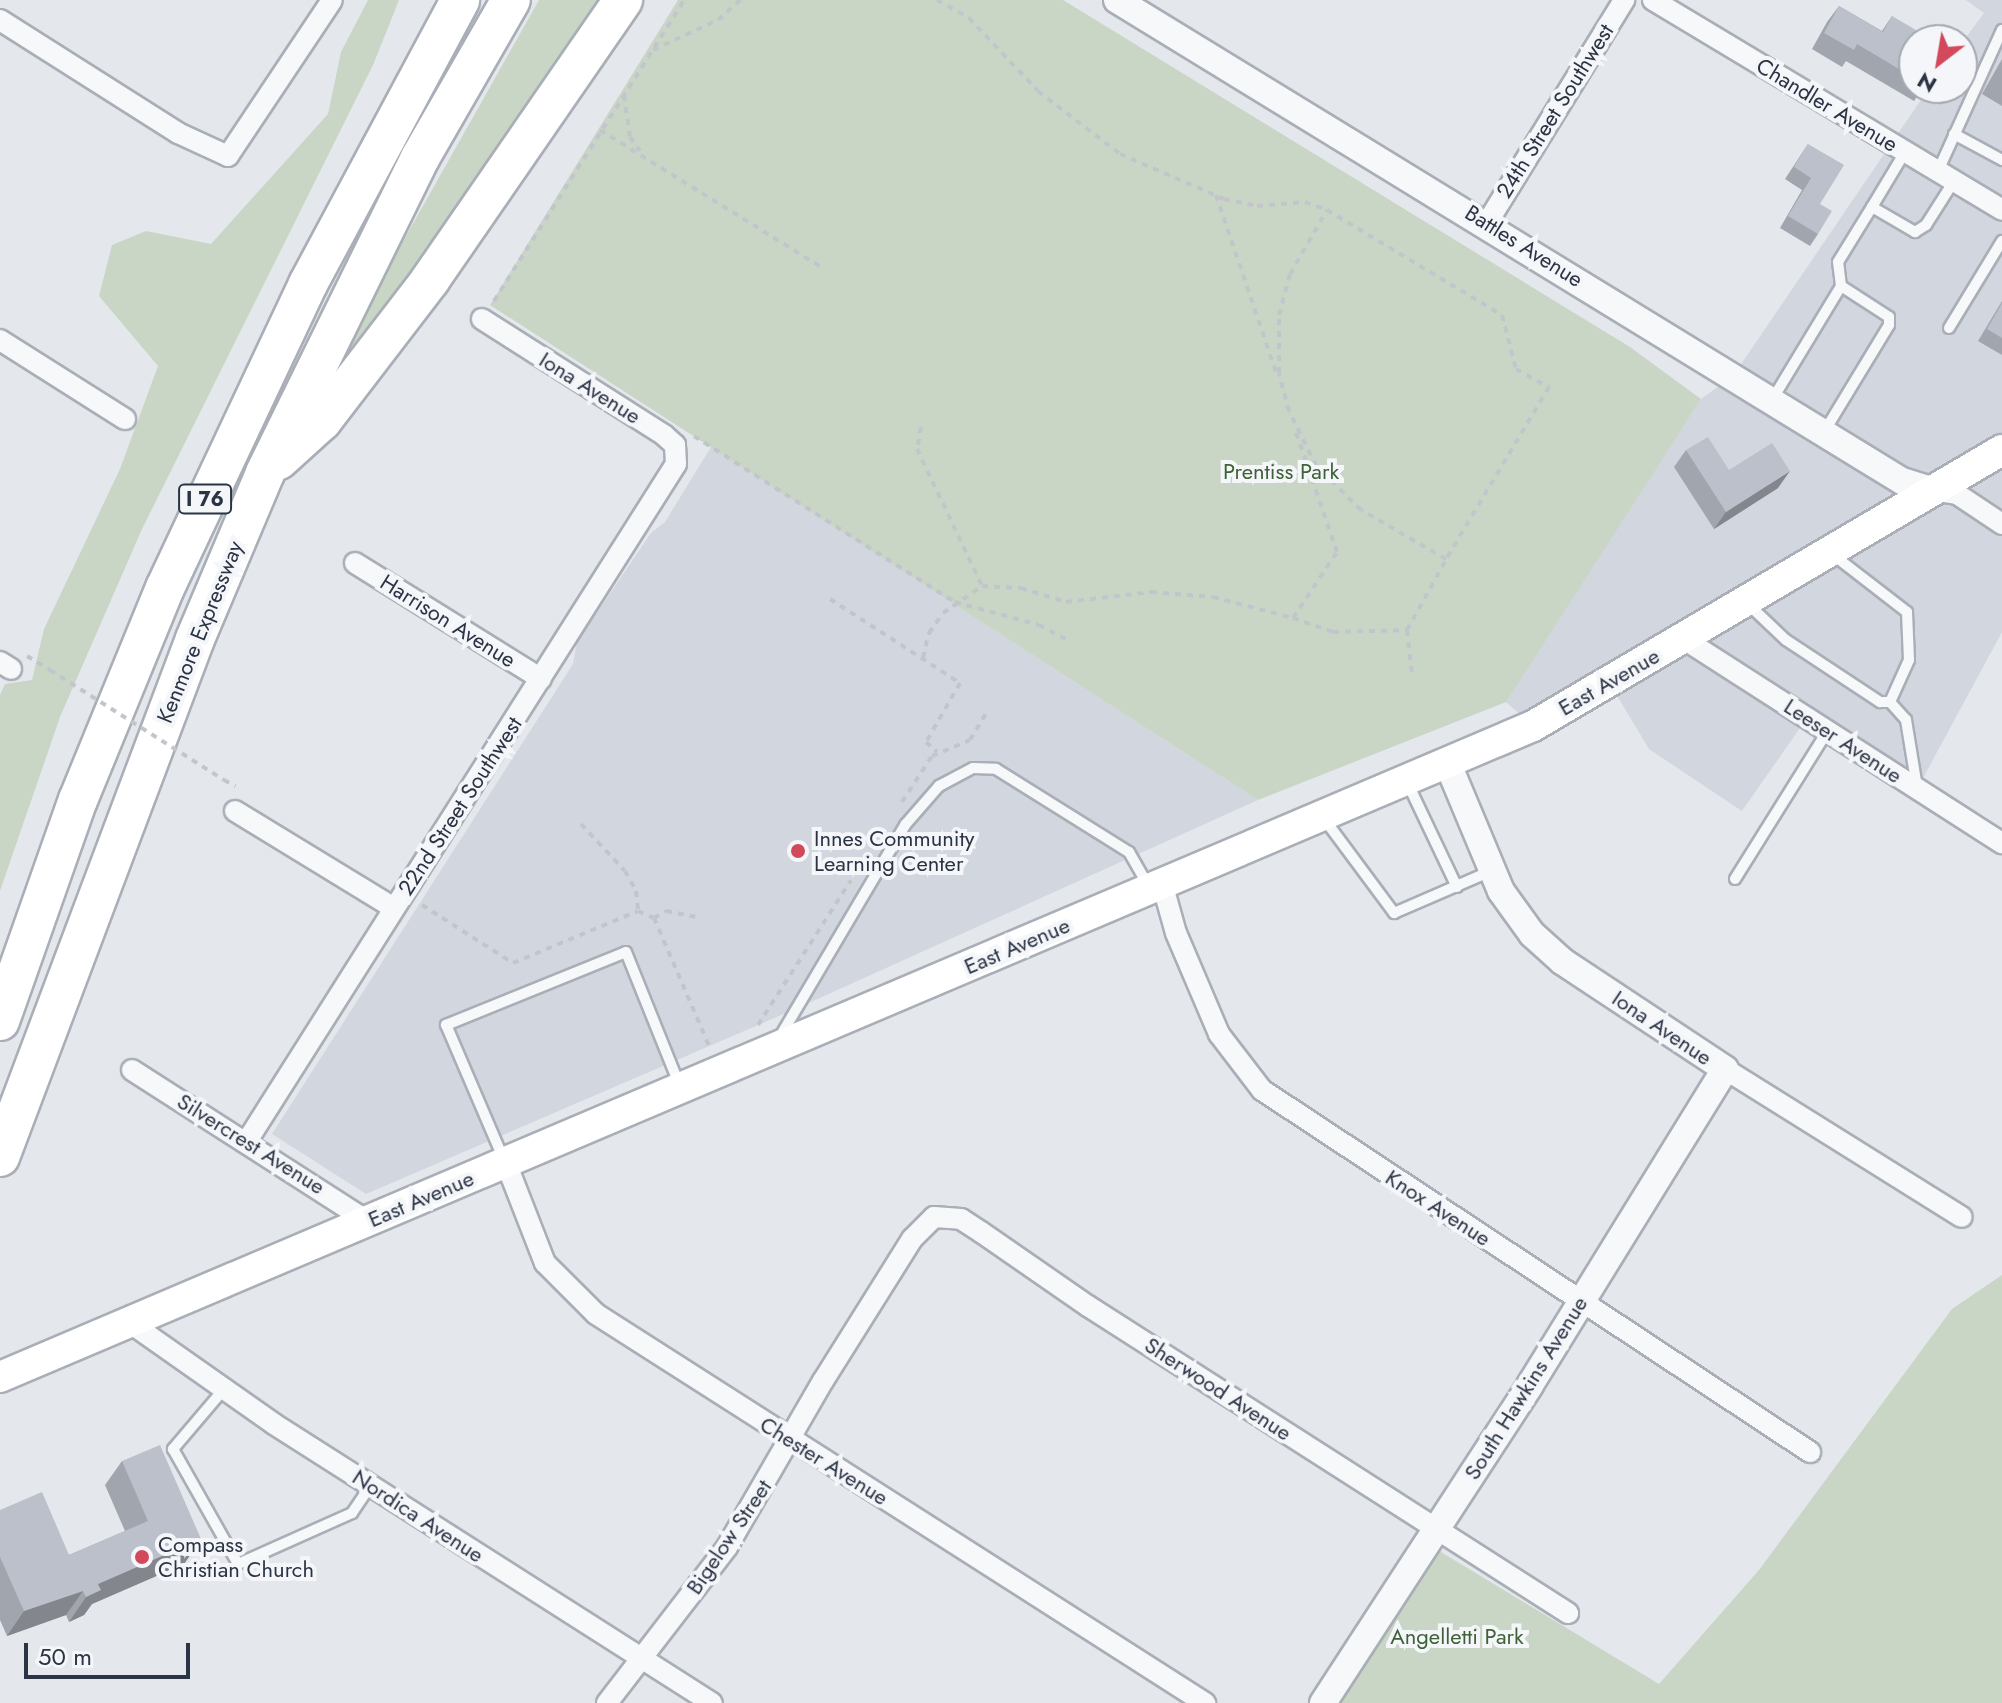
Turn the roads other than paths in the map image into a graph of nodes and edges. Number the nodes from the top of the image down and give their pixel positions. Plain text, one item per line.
1 (4, 0) edge
2 (332, 0) edge
3 (460, 0) edge
4 (511, 0) edge
5 (623, 0) edge
6 (1117, 0) edge
7 (1624, 0) edge
8 (1653, 0) edge
9 (0, 7) edge
10 (0, 20) edge
11 (2002, 30) edge
12 (1954, 134) junction
13 (1905, 152) junction
14 (2002, 160) edge
15 (1946, 176) junction
16 (1872, 207) junction
17 (2002, 210) edge
18 (1487, 223) junction
19 (2002, 241) edge
20 (1841, 286) junction
21 (488, 315) road end
22 (1949, 328) dead end
23 (0, 340) edge
24 (1772, 400) junction
25 (125, 419) dead end
26 (1824, 432) junction
27 (2002, 450) edge
28 (673, 471) joint
29 (265, 473) junction
30 (1932, 490) junction
31 (2002, 524) edge
32 (1831, 553) junction
33 (355, 563) dead end
34 (1747, 603) junction
35 (1684, 639) junction
36 (541, 679) junction
37 (1890, 702) junction
38 (1827, 732) junction
39 (1447, 762) junction
40 (1406, 779) junction
41 (1917, 789) junction
42 (235, 811) dead end
43 (1321, 814) junction
44 (2002, 843) edge
45 (1491, 871) junction
46 (1735, 879) dead end
47 (1156, 886) junction
48 (1457, 887) junction
49 (394, 908) junction
50 (0, 1021) edge
51 (772, 1051) junction
52 (1725, 1069) junction
53 (132, 1070) dead end
54 (682, 1089) junction
55 (247, 1141) junction
56 (0, 1157) edge
57 (506, 1163) junction
58 (1962, 1217) dead end
59 (367, 1221) junction
60 (887, 1280) joint
61 (1579, 1300) junction
62 (129, 1322) junction
63 (0, 1377) edge
64 (224, 1389) junction
65 (789, 1438) junction
66 (1810, 1452) dead end
67 (370, 1486) junction
68 (1436, 1532) junction
69 (1568, 1613) dead end
70 (641, 1660) junction
71 (607, 1703) edge
72 (712, 1703) edge
73 (1205, 1703) edge
74 (1323, 1703) edge

1 - 9 street
2 - 10 street
3 - 50 highway, Kenmore Expressway / I 76
4 - 29 highway, Kenmore Expressway / I 76
5 - 29 highway
6 - 18 street, Battles Avenue
7 - 18 street, 24th Street Southwest
8 - 13 street, Chandler Avenue
11 - 12 lane
12 - 14 lane
12 - 15 lane
13 - 15 street, Chandler Avenue
13 - 16 lane
15 - 16 lane
15 - 17 street, Chandler Avenue
16 - 20 lane
18 - 24 street, Battles Avenue
19 - 22 lane
20 - 24 lane
20 - 26 lane
21 - 28 street, Iona Avenue
23 - 25 street
24 - 26 street, Battles Avenue
26 - 30 street, Battles Avenue
27 - 30 main road, East Avenue
28 - 36 street, 22nd Street Southwest
29 - 56 highway, Kenmore Expressway / I 76
30 - 31 street
30 - 32 main road, East Avenue
32 - 34 main road, East Avenue
32 - 37 lane
33 - 36 street, Harrison Avenue
34 - 35 main road, East Avenue
34 - 37 lane
35 - 38 street, Leeser Avenue
35 - 39 main road, East Avenue
36 - 49 street, 22nd Street Southwest
37 - 41 lane
38 - 41 street, Leeser Avenue
38 - 46 lane
39 - 40 main road, East Avenue
39 - 45 street, Iona Avenue
40 - 43 main road, East Avenue
40 - 48 lane
41 - 44 street, Leeser Avenue
42 - 49 street
43 - 47 main road, East Avenue
43 - 48 lane
45 - 48 lane
45 - 52 street, Iona Avenue
47 - 51 main road, East Avenue
47 - 51 lane
47 - 61 street, Knox Avenue
49 - 55 street, 22nd Street Southwest
51 - 54 main road, East Avenue
52 - 58 street, Iona Avenue
52 - 61 street, South Hawkins Avenue
53 - 55 street, Silvercrest Avenue
54 - 57 main road, East Avenue
54 - 57 lane
55 - 59 street, Silvercrest Avenue
57 - 59 main road, East Avenue
57 - 65 street, Chester Avenue
59 - 62 main road, East Avenue
60 - 65 street, Bigelow Street
60 - 68 street, Sherwood Avenue
61 - 66 street, Knox Avenue
61 - 68 street, South Hawkins Avenue
62 - 63 main road, East Avenue
62 - 64 street, Nordica Avenue
64 - 67 street, Nordica Avenue
64 - 67 lane
65 - 70 street, Bigelow Street
65 - 73 street, Chester Avenue
67 - 70 street, Nordica Avenue
68 - 69 street, Sherwood Avenue
68 - 74 street, South Hawkins Avenue
70 - 71 street, Bigelow Street
70 - 72 street, Nordica Avenue

